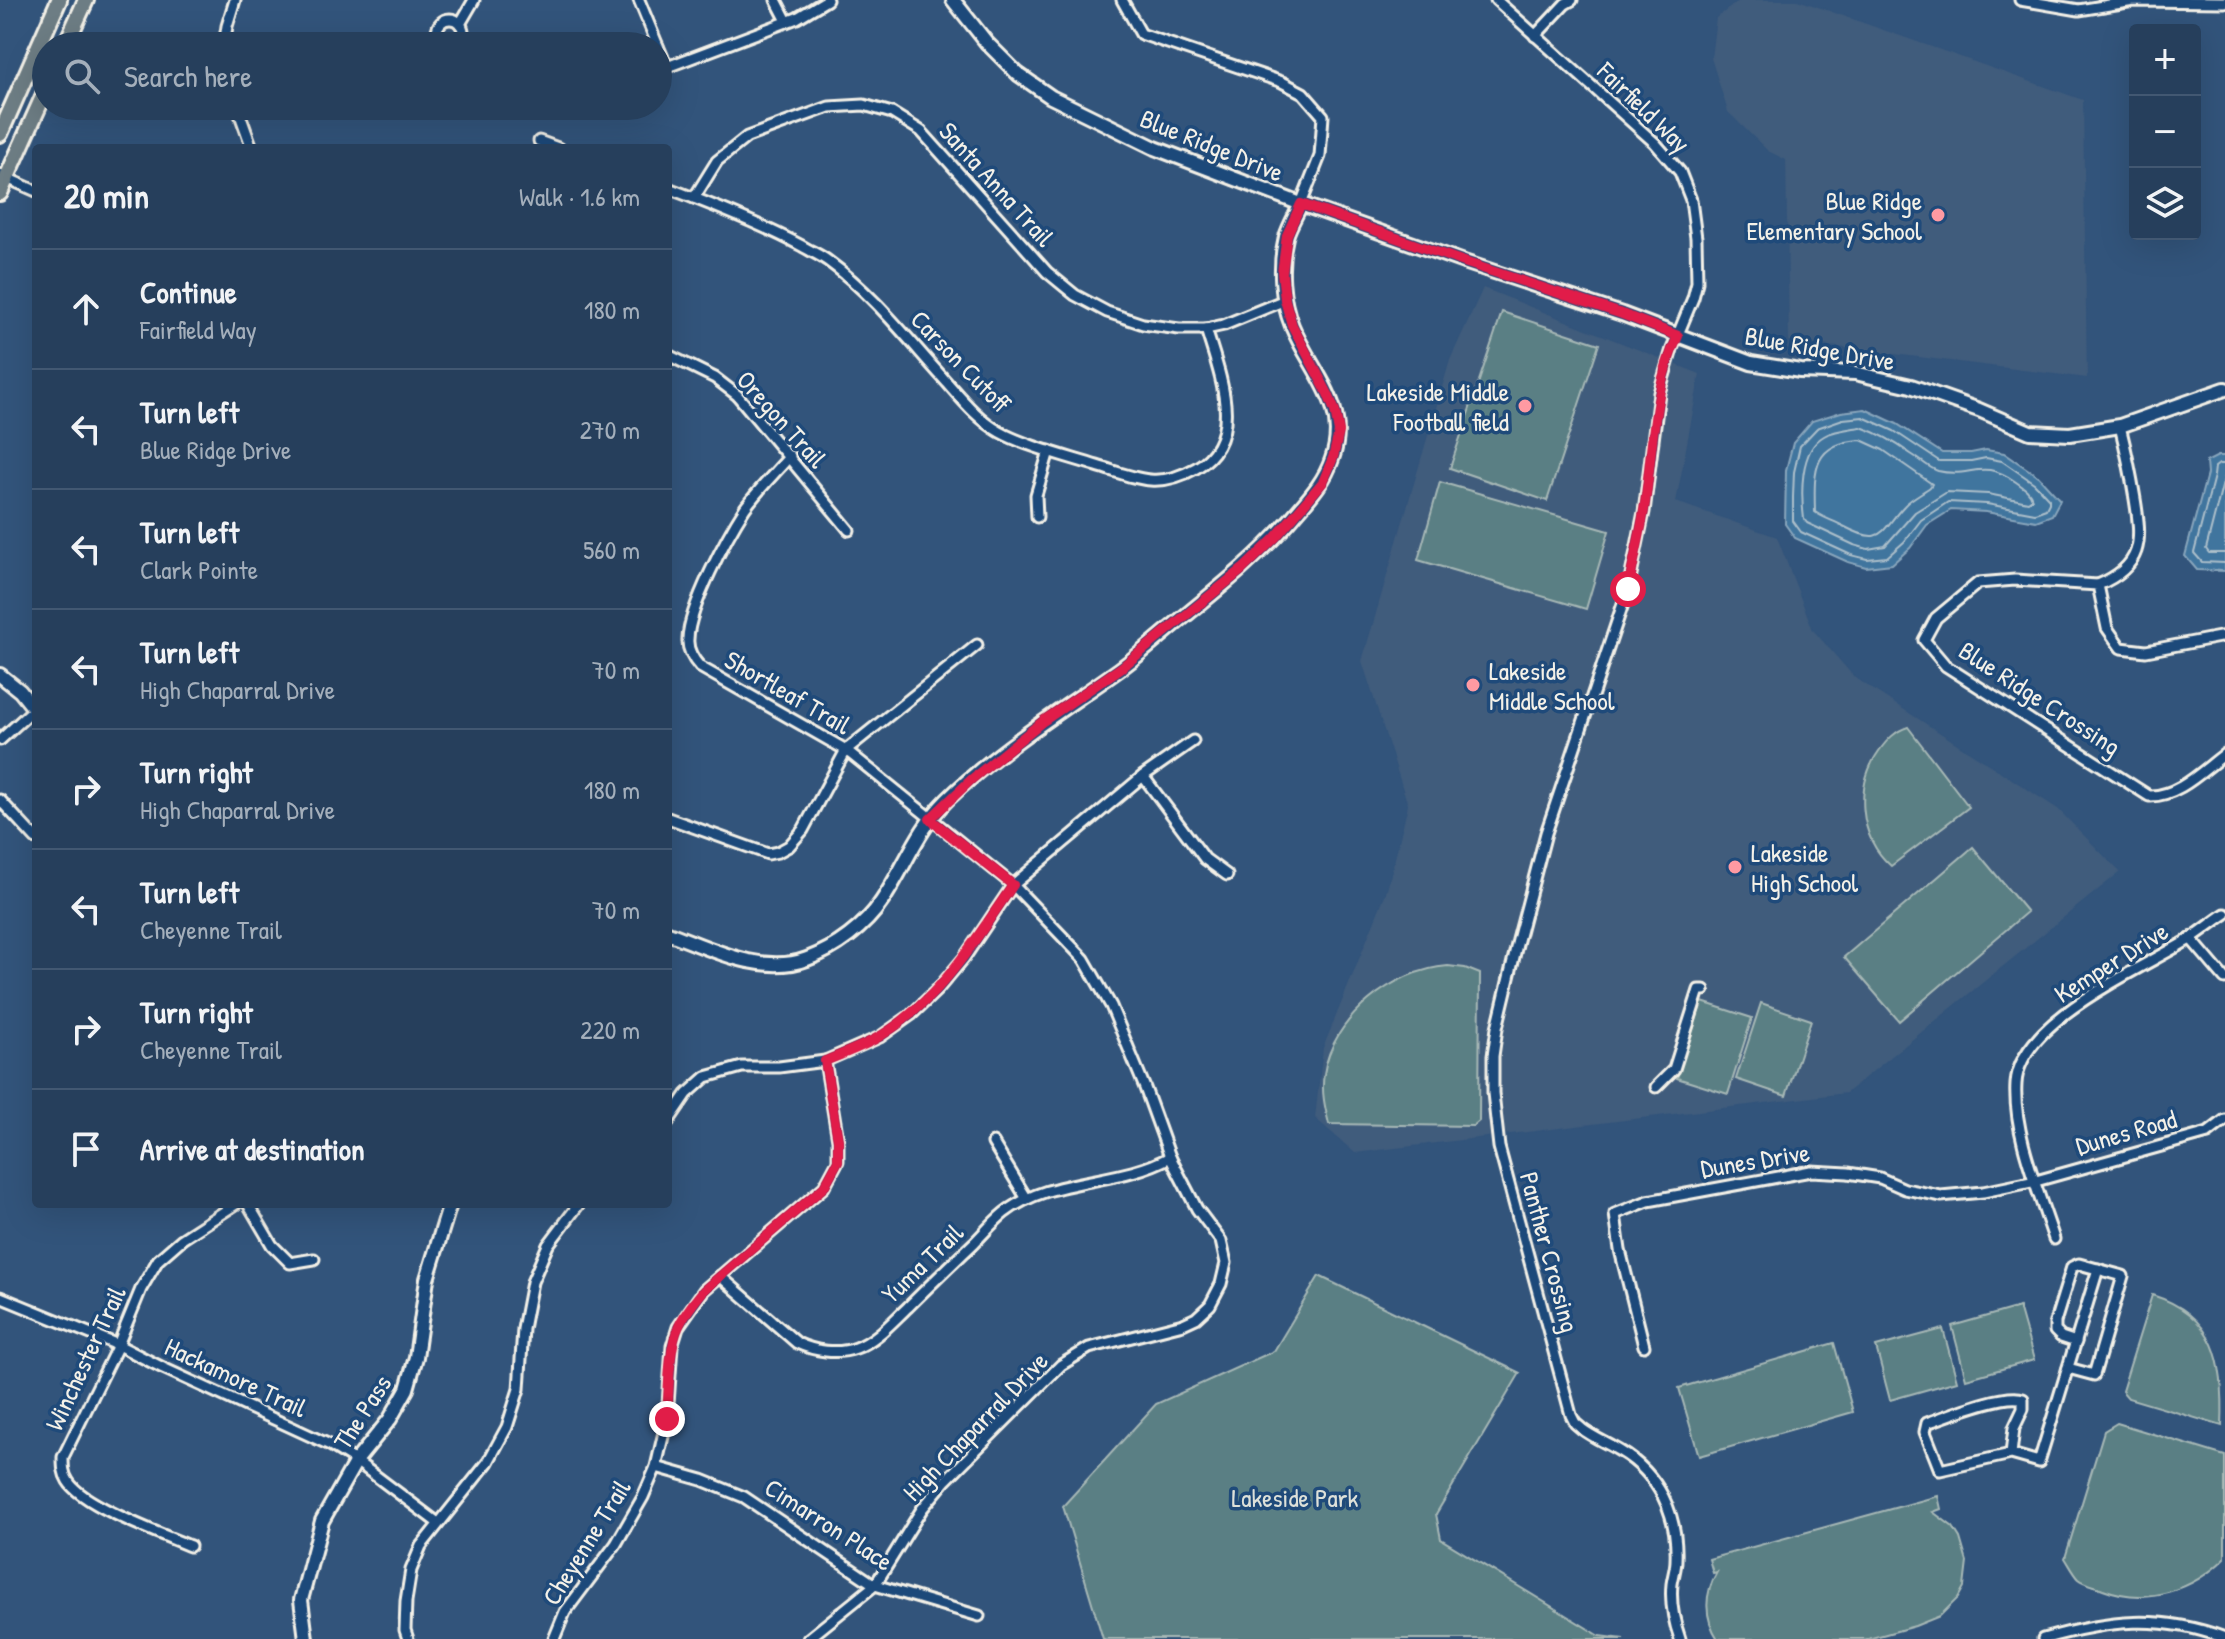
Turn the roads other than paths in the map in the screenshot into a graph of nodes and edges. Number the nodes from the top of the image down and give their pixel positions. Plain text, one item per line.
1 (59, 0) edge
2 (86, 0) edge
3 (235, 0) edge
4 (474, 0) edge
5 (639, 0) edge
6 (776, 0) edge
7 (827, 0) edge
8 (953, 0) edge
9 (1122, 0) edge
10 (1496, 0) edge
11 (1572, 0) edge
12 (2020, 0) edge
13 (2225, 2) edge
14 (787, 21) junction
15 (460, 24) dead end
16 (45, 32) edge
17 (71, 32) edge
18 (226, 32) edge
19 (652, 32) edge
20 (1535, 36) junction
21 (32, 61) edge
22 (672, 65) edge
23 (32, 118) edge
24 (242, 120) edge
25 (0, 134) edge
26 (539, 141) dead end
27 (251, 144) edge
28 (547, 144) edge
29 (3, 177) edge
30 (32, 189) edge
31 (672, 190) edge
32 (0, 193) edge
33 (694, 198) junction
34 (1301, 204) junction
35 (1285, 300) junction
36 (1206, 329) junction
37 (1678, 336) junction
38 (672, 357) edge
39 (2225, 389) edge
40 (2120, 426) junction
41 (1049, 451) junction
42 (790, 456) junction
43 (1037, 517) dead end
44 (849, 530) dead end
45 (2098, 585) junction
46 (2225, 636) edge
47 (977, 645) dead end
48 (0, 675) edge
49 (32, 706) edge
50 (32, 713) edge
51 (0, 740) edge
52 (1193, 741) dead end
53 (846, 750) junction
54 (2225, 754) edge
55 (1143, 776) junction
56 (0, 800) edge
57 (672, 819) edge
58 (930, 819) junction
59 (1546, 833) joint
60 (32, 835) edge
61 (1227, 875) dead end
62 (1013, 885) junction
63 (2225, 914) edge
64 (672, 935) edge
65 (2191, 939) junction
66 (2225, 979) edge
67 (1704, 990) dead end
68 (825, 1061) junction
69 (1656, 1087) dead end
70 (672, 1116) edge
71 (2225, 1120) edge
72 (993, 1143) dead end
73 (1170, 1157) junction
74 (2036, 1181) junction
75 (1027, 1199) junction
76 (230, 1208) edge
77 (250, 1208) edge
78 (449, 1208) edge
79 (576, 1208) edge
80 (2054, 1239) dead end
81 (314, 1259) dead end
82 (2098, 1269) junction
83 (720, 1276) junction
84 (0, 1297) edge
85 (2076, 1342) junction
86 (118, 1345) junction
87 (1644, 1346) dead end
88 (2068, 1368) junction
89 (2011, 1454) junction
90 (356, 1461) junction
91 (656, 1467) junction
92 (438, 1523) junction
93 (190, 1546) dead end
94 (875, 1585) junction
95 (979, 1616) dead end
96 (2225, 1638) edge
97 (306, 1639) edge
98 (408, 1639) edge
99 (554, 1639) edge
100 (808, 1639) edge
101 (1680, 1639) edge
102 (2043, 1639) edge

1 - 16 main road
2 - 17 main road
3 - 18 street
4 - 15 street
5 - 19 street
6 - 14 street
7 - 14 street
8 - 34 street, Blue Ridge Drive
9 - 34 street
10 - 20 street, Fairfield Way
11 - 20 street
12 - 13 street
14 - 22 street
20 - 37 street, Fairfield Way
21 - 25 main road
23 - 29 main road
24 - 27 street
26 - 28 street
29 - 30 street
29 - 32 main road
31 - 33 street, Carson Cutoff
33 - 36 street, Santa Anna Trail
33 - 41 street, Carson Cutoff
34 - 35 street
34 - 37 street, Blue Ridge Drive
35 - 36 street, Santa Anna Trail
35 - 58 street
36 - 41 street, Carson Cutoff
37 - 40 street, Blue Ridge Drive
37 - 59 street, Fairfield Way
38 - 42 street, Oregon Trail
39 - 40 street, Blue Ridge Drive
40 - 45 street
41 - 43 street
42 - 44 street, Oregon Trail
42 - 53 street, Shortleaf Trail
45 - 46 street
45 - 54 street, Blue Ridge Crossing
47 - 53 street
48 - 49 street
50 - 51 street
52 - 55 street
53 - 57 street
53 - 58 street, Shortleaf Trail
55 - 61 street
55 - 62 street
56 - 60 street
58 - 62 street, High Chaparral Drive
58 - 64 street
59 - 101 street, Panther Crossing
62 - 68 street
62 - 73 street, High Chaparral Drive
63 - 65 street, Kemper Drive
65 - 66 street
65 - 74 street, Kemper Drive
67 - 69 street
68 - 70 street
68 - 83 street, Cheyenne Trail
71 - 74 street, Dunes Road
72 - 75 street
73 - 75 street, Yuma Trail
73 - 94 street, High Chaparral Drive
74 - 80 street, Kemper Drive
74 - 87 street, Dunes Drive
75 - 83 street, Yuma Trail
76 - 86 street, Winchester Trail
77 - 81 street
78 - 90 street, The Pass
79 - 92 street
82 - 85 street
82 - 85 street
82 - 88 street
83 - 91 street, Cheyenne Trail
84 - 86 street, Hackamore Trail
85 - 88 street
86 - 90 street, Hackamore Trail
86 - 93 street, Winchester Trail
88 - 89 street
89 - 89 street
90 - 92 street, Hackamore Trail
90 - 97 street, The Pass
91 - 94 street, Cimarron Place
91 - 99 street, Cheyenne Trail
92 - 98 street
94 - 95 street, Cimarron Place
94 - 100 street, High Chaparral Drive
96 - 102 street

